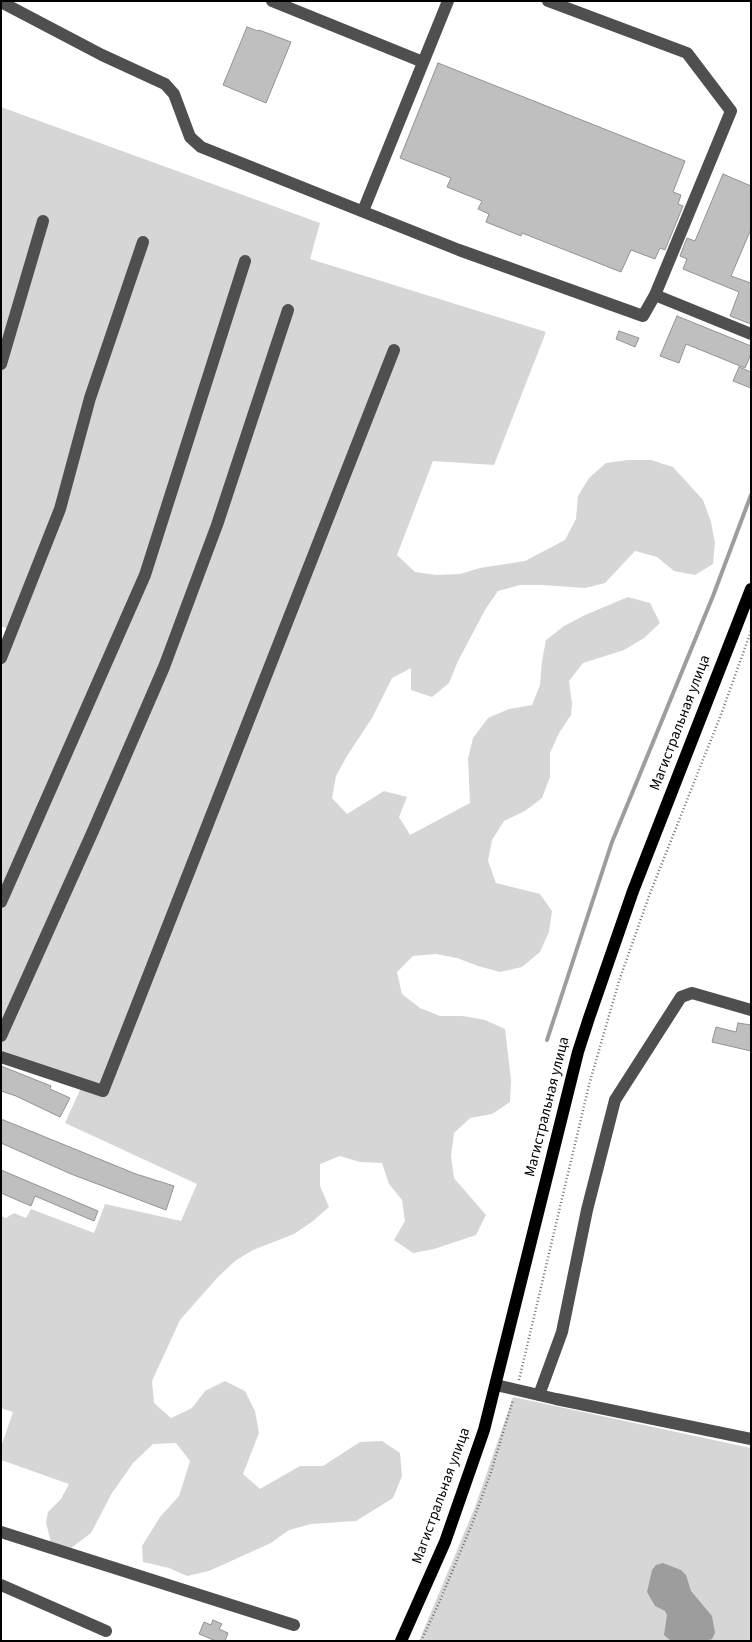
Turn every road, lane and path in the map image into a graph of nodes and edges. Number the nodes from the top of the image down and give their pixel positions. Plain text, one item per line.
1 (272, 1) edge
2 (448, 1) edge
3 (548, 1) edge
4 (1, 2) edge
5 (423, 62) junction
6 (363, 211) junction
7 (42, 221) dead end
8 (143, 242) dead end
9 (245, 262) dead end
10 (655, 295) junction
11 (288, 310) dead end
12 (751, 334) edge
13 (394, 350) dead end
14 (1, 364) edge
15 (751, 589) edge
16 (751, 632) edge
17 (1, 658) edge
18 (1, 902) edge
19 (751, 1010) edge
20 (1, 1036) edge
21 (1, 1057) edge
22 (496, 1385) junction
23 (516, 1390) junction
24 (539, 1395) junction
25 (751, 1439) edge
26 (1, 1532) edge
27 (1, 1585) edge
28 (294, 1625) dead end
29 (106, 1631) dead end
30 (402, 1641) edge
31 (421, 1641) edge

1 - 5 lane
2 - 5 lane
3 - 10 lane
4 - 6 lane
5 - 6 lane
6 - 10 lane
7 - 14 lane
8 - 17 lane
9 - 18 lane
10 - 12 lane
11 - 20 lane
13 - 21 lane
15 - 22 main road, Магистральная улица
16 - 23 path
19 - 24 lane
22 - 23 lane
22 - 30 main road, Магистральная улица
23 - 24 lane
23 - 31 path
24 - 25 lane
26 - 28 lane
27 - 29 lane

